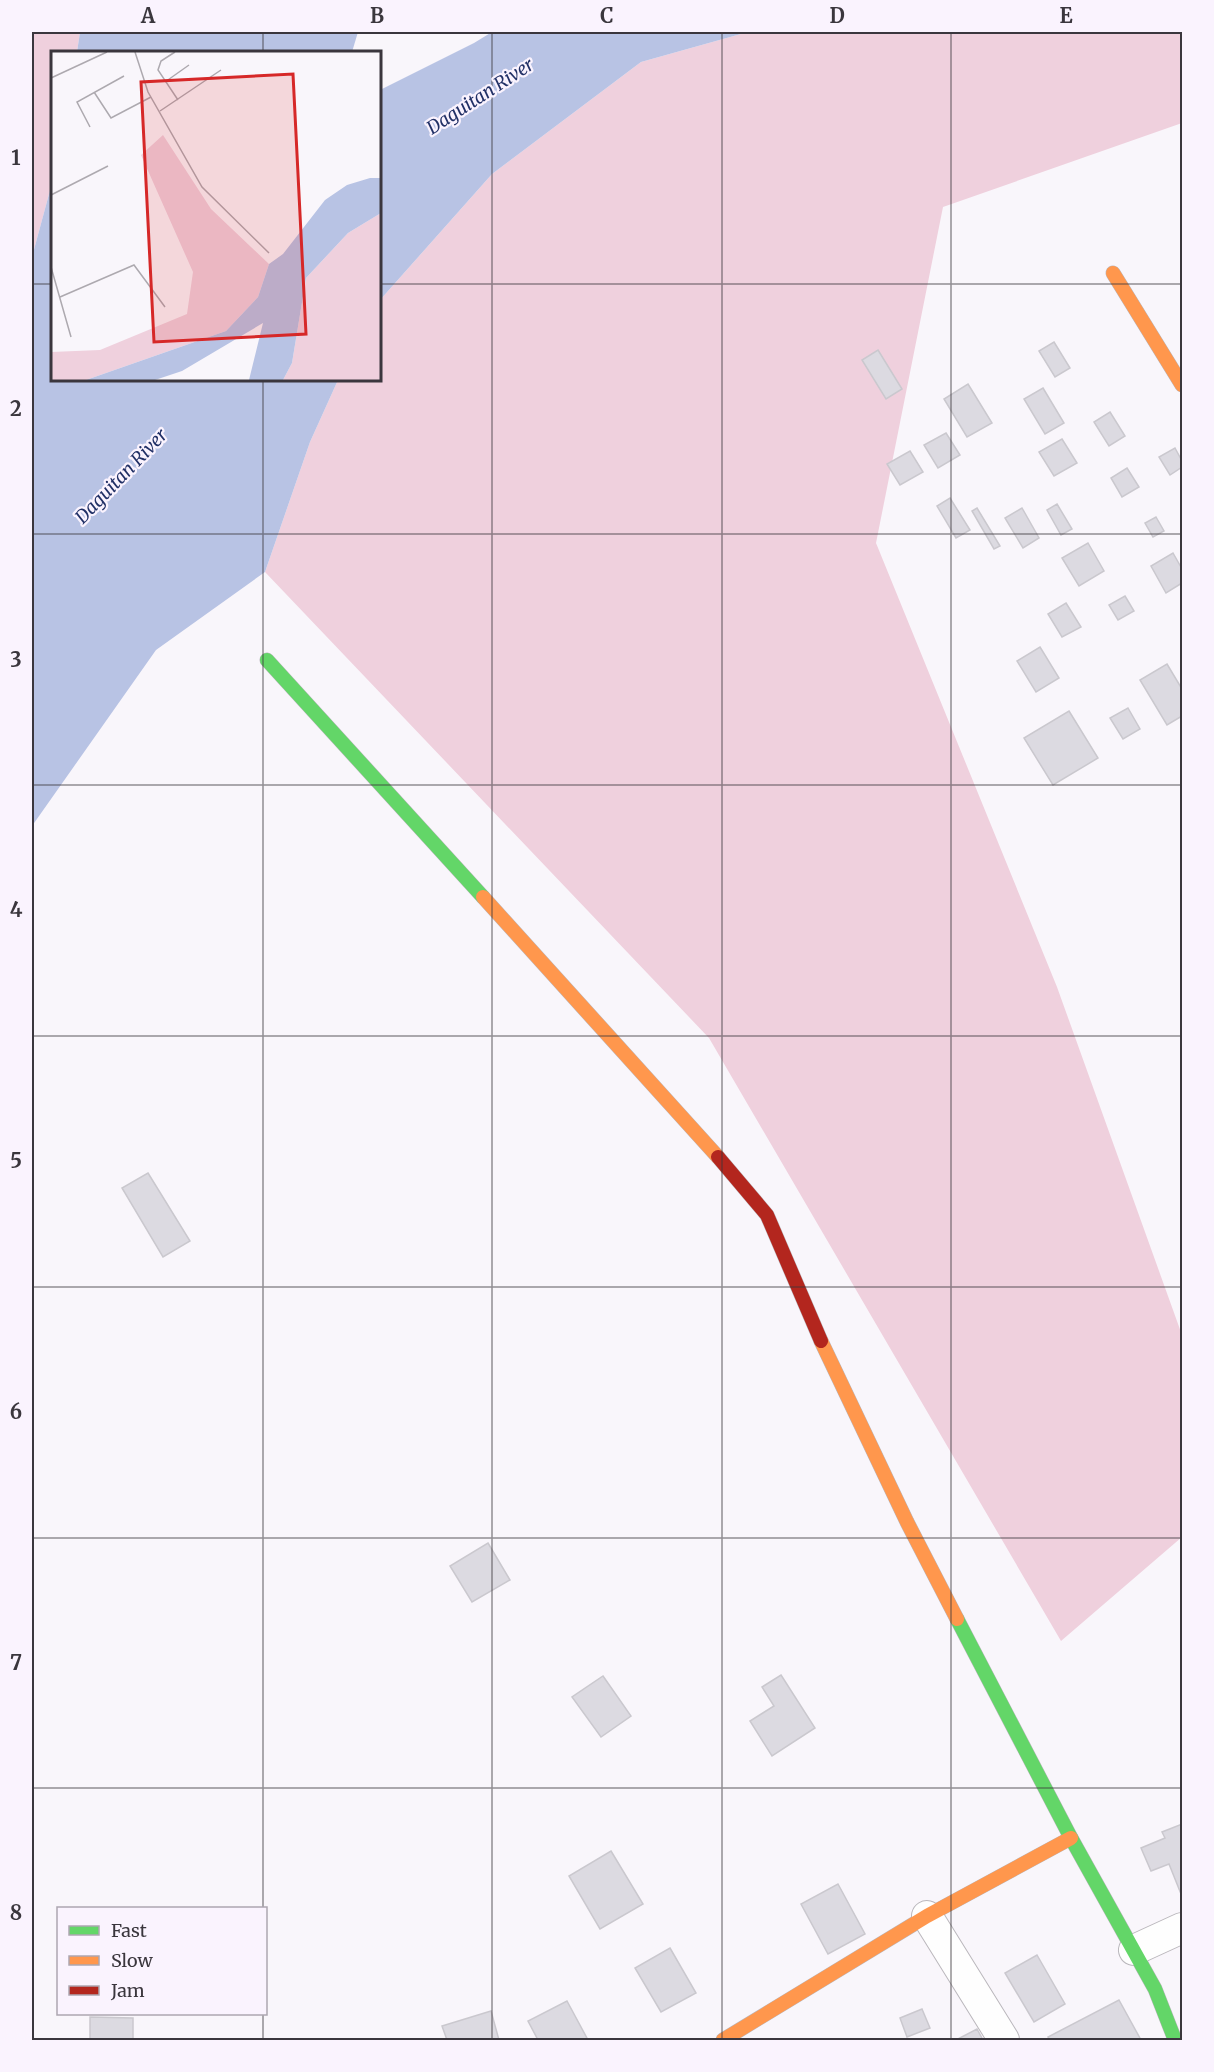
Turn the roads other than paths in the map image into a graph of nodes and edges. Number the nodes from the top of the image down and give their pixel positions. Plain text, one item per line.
1 (1113, 273) dead end
2 (1182, 385) edge
3 (267, 660) dead end
4 (1071, 1838) junction
5 (927, 1916) junction
6 (1182, 1928) edge
7 (1134, 1950) junction
8 (723, 2040) edge
9 (1004, 2040) edge
10 (1175, 2040) edge

1 - 2 street
3 - 4 street
4 - 5 street
4 - 7 street
5 - 8 street
5 - 9 street
6 - 7 street
7 - 10 street

